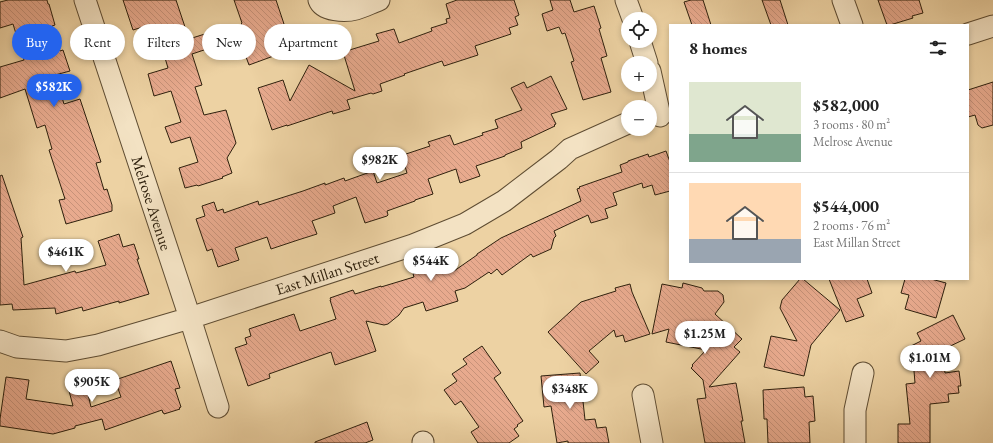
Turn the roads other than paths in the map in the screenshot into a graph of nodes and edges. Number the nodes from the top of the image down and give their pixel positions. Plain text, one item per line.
1 (85, 0) edge
2 (319, 0) edge
3 (379, 0) edge
4 (626, 0) edge
5 (843, 0) edge
6 (630, 12) edge
7 (852, 24) edge
8 (993, 26) edge
9 (969, 34) edge
10 (655, 92) edge
11 (660, 117) edge
12 (621, 126) edge
13 (190, 318) junction
14 (0, 341) edge
15 (863, 373) dead end
16 (643, 395) dead end
17 (218, 407) dead end
18 (652, 443) edge
19 (856, 443) edge

1 - 13 street, Melrose Avenue
2 - 3 street
4 - 6 street
5 - 7 street
8 - 9 street
10 - 11 street
12 - 13 street, East Millan Street
13 - 14 street, East Millan Street
13 - 17 street, Melrose Avenue
15 - 19 street
16 - 18 street

